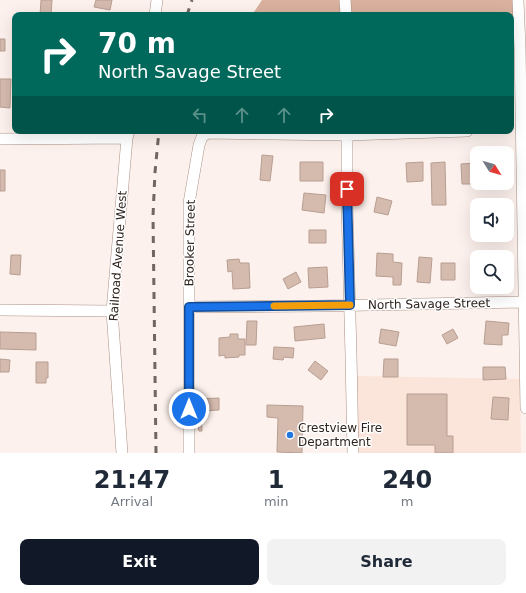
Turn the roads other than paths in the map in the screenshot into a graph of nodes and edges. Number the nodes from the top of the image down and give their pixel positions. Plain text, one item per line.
1 (157, 0) edge
2 (345, 0) edge
3 (518, 0) edge
4 (155, 12) edge
5 (346, 12) edge
6 (520, 130) edge
7 (205, 134) edge
8 (347, 134) edge
9 (128, 135) edge
10 (0, 139) edge
11 (525, 302) edge
12 (350, 305) junction
13 (189, 307) junction
14 (0, 310) edge
15 (112, 311) junction
16 (526, 408) edge
17 (122, 453) edge
18 (189, 453) edge
19 (352, 453) edge

1 - 4 street
2 - 5 street
3 - 6 street
6 - 11 street
7 - 13 street, Brooker Street
8 - 12 street
9 - 10 street
9 - 15 street, Railroad Avenue West
11 - 12 street, North Savage Street
11 - 16 street
12 - 13 street, North Savage Street
12 - 19 street
13 - 18 street, Brooker Street
14 - 15 street
15 - 17 street, Railroad Avenue West

